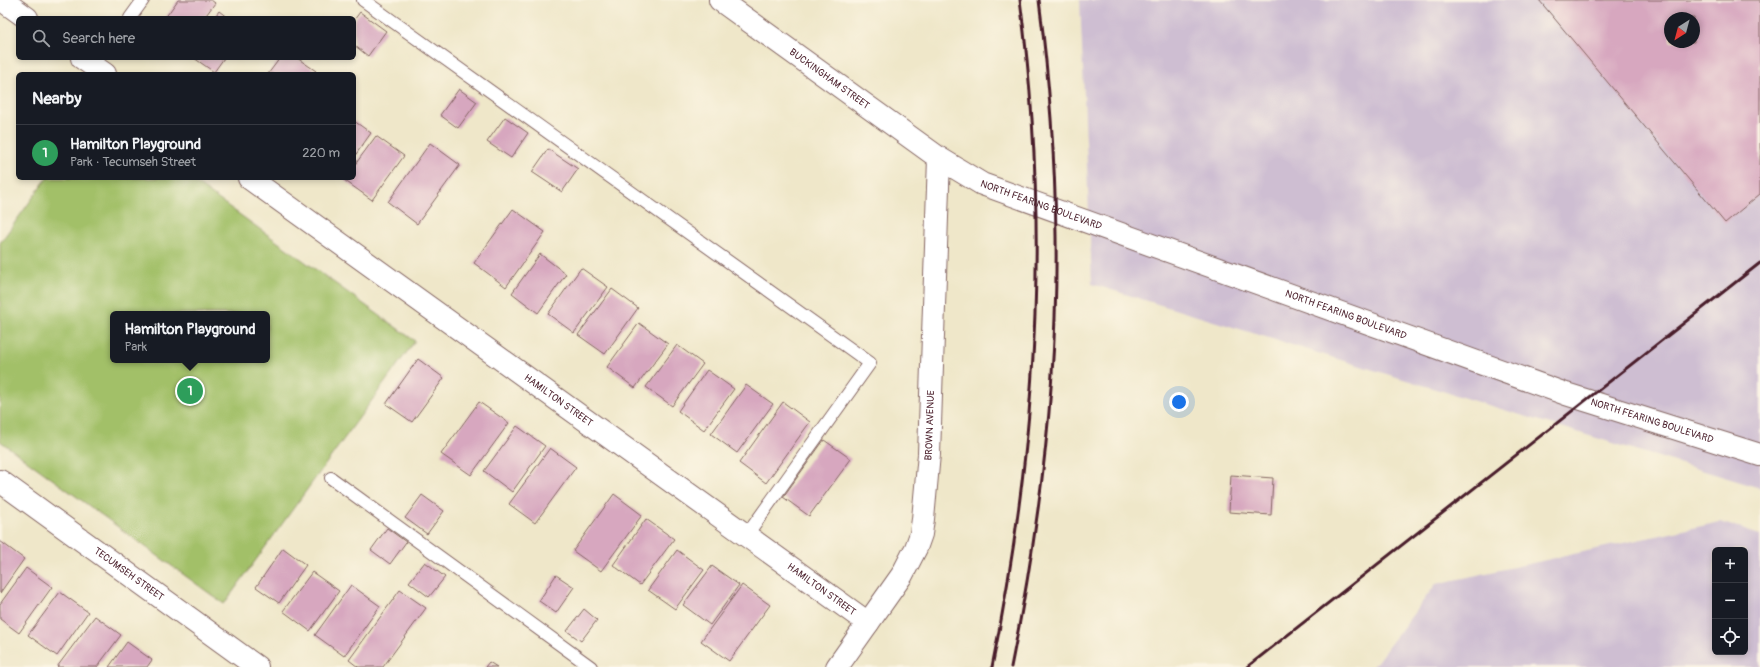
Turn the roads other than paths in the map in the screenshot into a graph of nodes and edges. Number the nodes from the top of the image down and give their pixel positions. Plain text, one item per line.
1 (2, 0) edge
2 (143, 0) edge
3 (363, 0) edge
4 (720, 0) edge
5 (24, 16) edge
6 (131, 16) edge
7 (939, 158) junction
8 (252, 180) edge
9 (1760, 455) edge
10 (331, 478) dead end
11 (0, 481) edge
12 (746, 536) junction
13 (868, 623) junction
14 (257, 667) edge
15 (591, 667) edge
16 (836, 667) edge

1 - 5 street
2 - 6 lane
3 - 12 lane
4 - 7 street, BUCKINGHAM STREET
7 - 9 street, NORTH FEARING BOULEVARD
7 - 13 street, BROWN AVENUE
8 - 12 street, HAMILTON STREET
10 - 15 lane
11 - 14 street, TECUMSEH STREET
12 - 13 street, HAMILTON STREET
13 - 16 street, BROWN AVENUE

